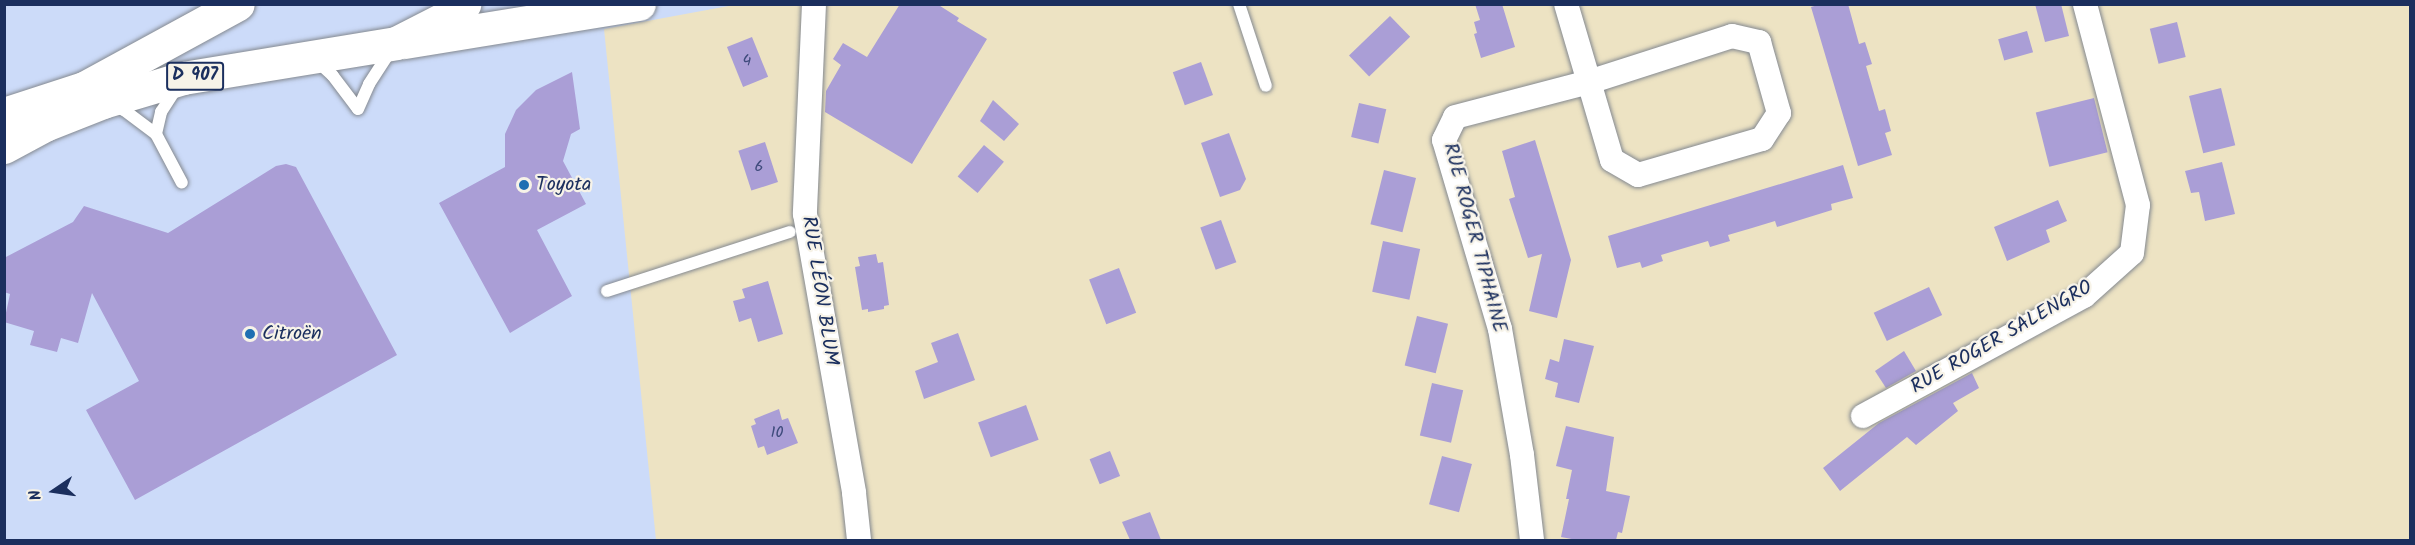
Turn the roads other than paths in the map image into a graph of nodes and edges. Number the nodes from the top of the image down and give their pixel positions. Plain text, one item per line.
1 (238, 4) edge
2 (464, 4) edge
3 (639, 4) edge
4 (814, 4) edge
5 (1239, 4) edge
6 (1566, 4) edge
7 (2085, 4) edge
8 (396, 43) junction
9 (313, 57) junction
10 (183, 78) junction
11 (1589, 82) junction
12 (1266, 86) dead end
13 (103, 102) junction
14 (4, 114) edge
15 (156, 134) junction
16 (4, 147) edge
17 (182, 183) dead end
18 (790, 232) dead end
19 (607, 291) dead end
20 (1863, 416) dead end
21 (859, 540) edge
22 (1532, 540) edge

1 - 14 main road, D 907
2 - 8 main road, D 907
3 - 8 main road
4 - 21 street, RUE LÉON BLUM
5 - 12 lane
6 - 11 street
7 - 20 street, RUE ROGER SALENGRO
8 - 9 main road, D 907
8 - 9 lane
9 - 10 main road, D 907
10 - 13 main road, D 907
10 - 15 lane
11 - 11 street, RUE ROGER TIPHAINE
11 - 22 street, RUE ROGER TIPHAINE
13 - 15 lane
13 - 16 main road, D 907
15 - 17 lane
18 - 19 lane

